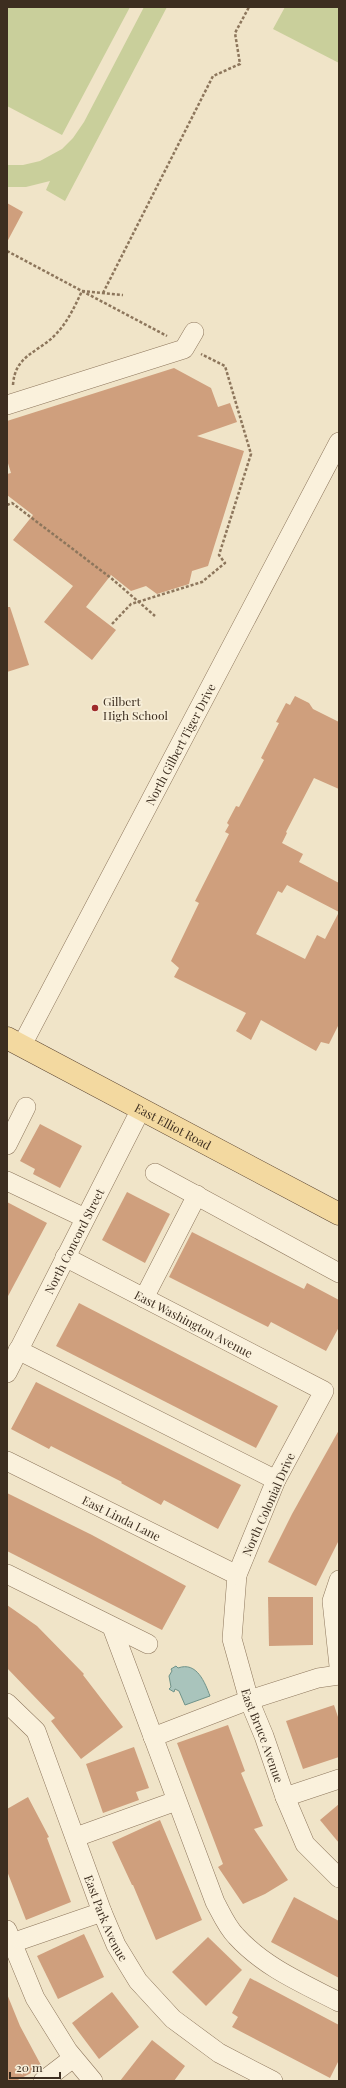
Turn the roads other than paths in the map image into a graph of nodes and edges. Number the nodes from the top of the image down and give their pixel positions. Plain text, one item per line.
1 (190, 339) road end
2 (9, 404) edge
3 (339, 442) edge
4 (14, 1042) edge
5 (26, 1107) dead end
6 (141, 1109) junction
7 (7, 1145) edge
8 (155, 1173) dead end
9 (7, 1181) edge
10 (197, 1195) junction
11 (339, 1214) edge
12 (85, 1218) junction
13 (65, 1257) junction
14 (339, 1272) edge
15 (144, 1298) junction
16 (18, 1350) junction
17 (7, 1373) edge
18 (324, 1391) joint
19 (7, 1461) edge
20 (276, 1480) junction
21 (7, 1574) edge
22 (237, 1575) junction
23 (339, 1580) edge
24 (112, 1627) junction
25 (148, 1644) dead end
26 (339, 1666) edge
27 (339, 1675) edge
28 (249, 1700) junction
29 (7, 1702) edge
30 (153, 1737) junction
31 (339, 1779) edge
32 (284, 1797) junction
33 (176, 1801) junction
34 (76, 1838) junction
35 (339, 1878) edge
36 (102, 1912) junction
37 (10, 1936) edge
38 (339, 2002) edge
39 (73, 2058) junction
40 (43, 2081) edge
41 (93, 2081) edge
42 (273, 2081) edge

1 - 2 street
3 - 4 street, North Gilbert Tiger Drive
4 - 6 main road, East Elliot Road
5 - 7 street
6 - 11 main road, East Elliot Road
6 - 12 street, North Concord Street
8 - 10 street
9 - 12 street
10 - 14 street
10 - 15 street
12 - 13 street, North Concord Street
13 - 15 street, East Washington Avenue
13 - 16 street, North Concord Street
15 - 18 street, East Washington Avenue
16 - 17 street, North Concord Street
16 - 20 street
18 - 20 street, North Colonial Drive
19 - 22 street, East Linda Lane
20 - 22 street, North Colonial Drive
21 - 24 street
22 - 28 street, East Bruce Avenue
23 - 26 street
24 - 25 street
24 - 30 street
27 - 28 street
28 - 30 street
28 - 32 street, East Bruce Avenue
29 - 34 street, East Park Avenue
30 - 33 street
31 - 32 street
32 - 35 street, East Bruce Avenue
33 - 34 street
33 - 38 street
34 - 36 street, East Park Avenue
36 - 37 street
36 - 42 street, East Park Avenue
37 - 39 street
39 - 40 street
39 - 41 street

